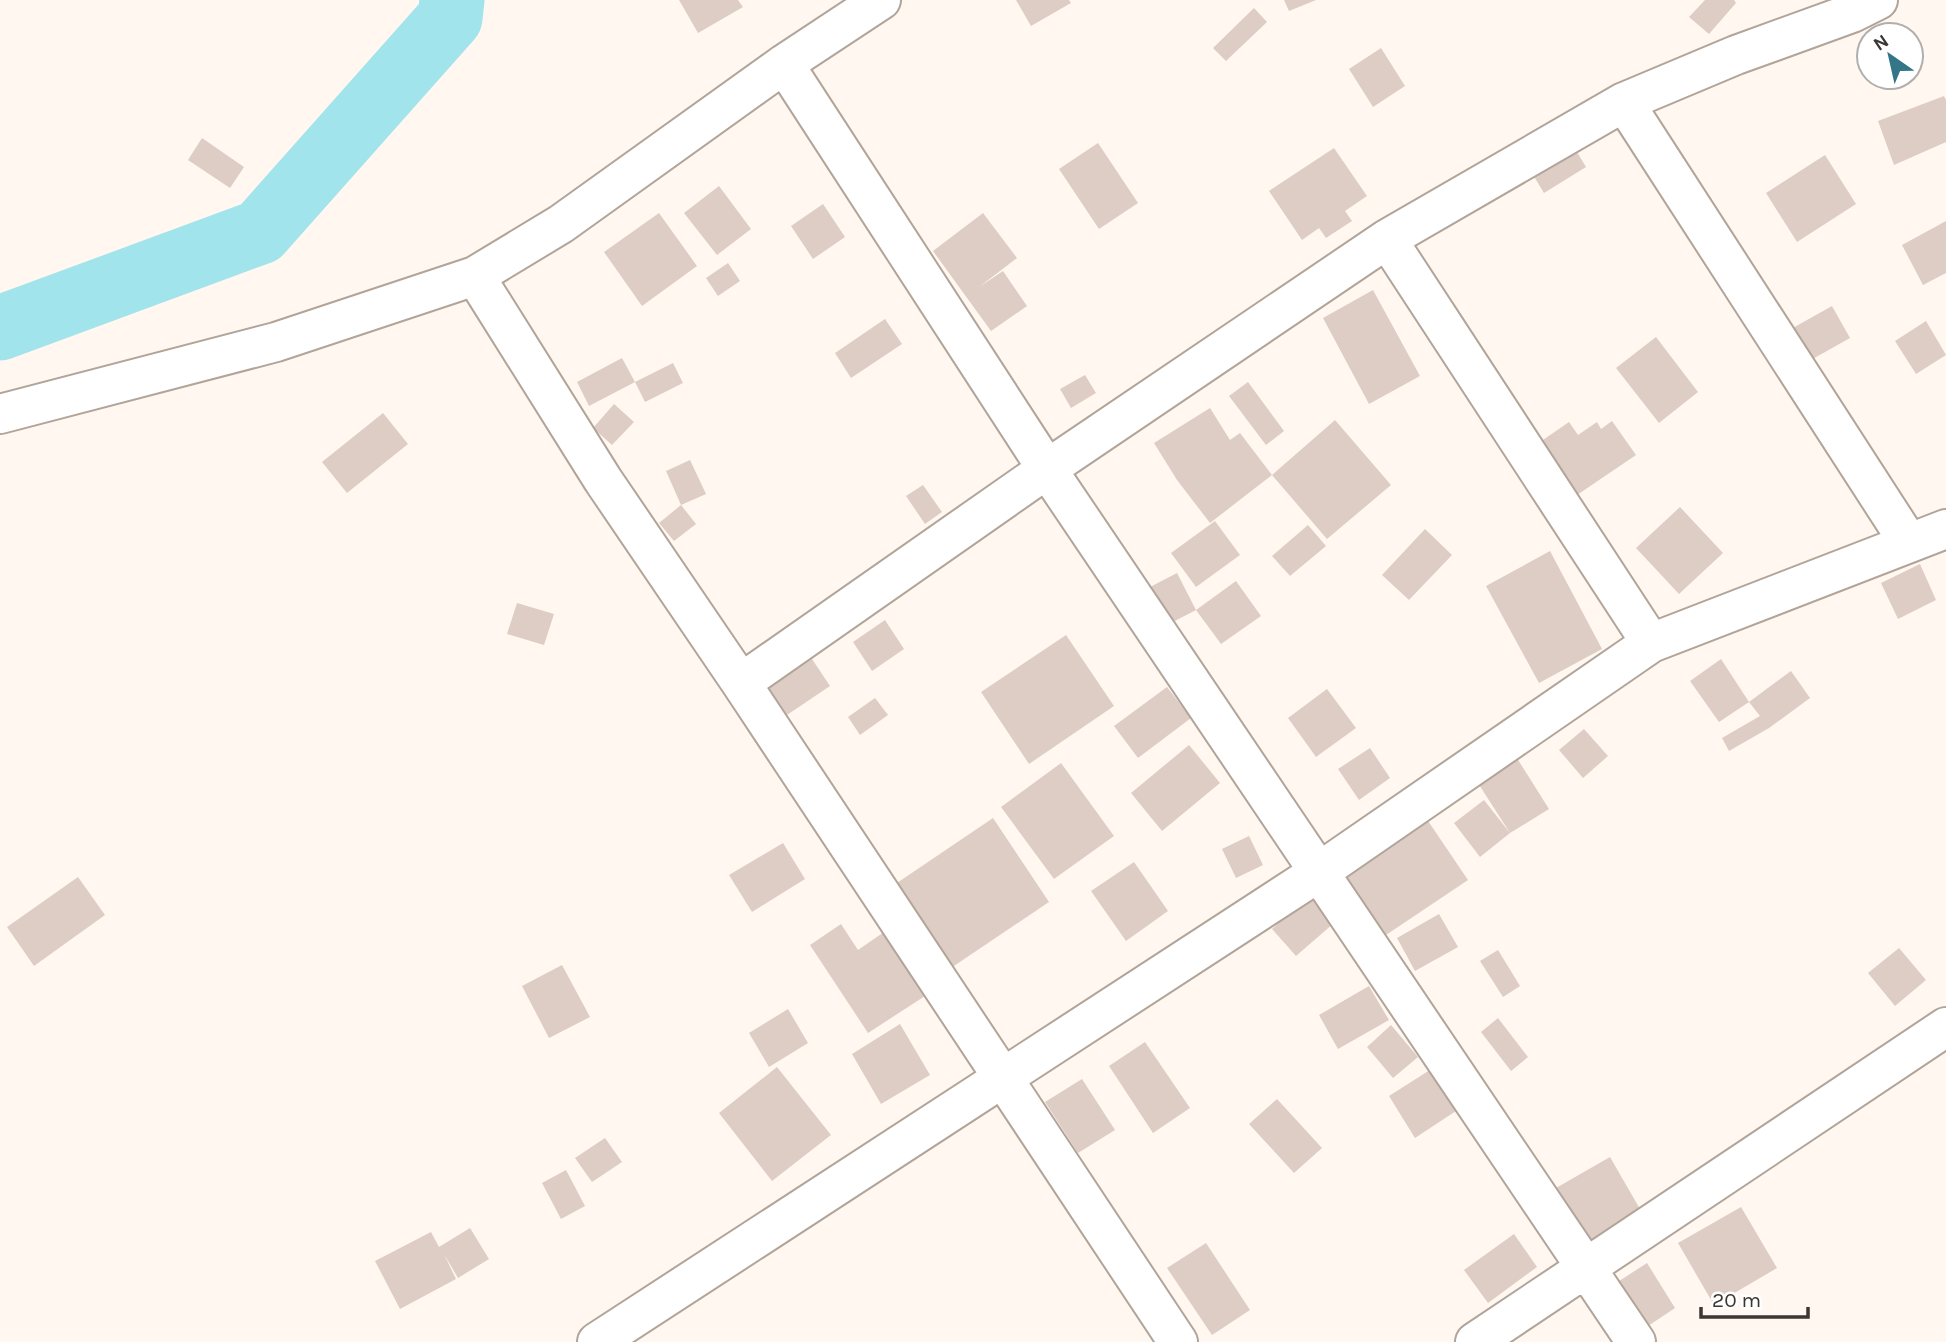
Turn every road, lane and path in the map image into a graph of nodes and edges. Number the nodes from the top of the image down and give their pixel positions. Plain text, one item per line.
1 (881, 0) edge
2 (1878, 0) edge
3 (784, 64) junction
4 (1624, 102) junction
5 (1387, 239) junction
6 (475, 276) junction
7 (0, 414) edge
8 (1047, 469) junction
9 (1946, 529) edge
10 (1909, 544) junction
11 (1651, 643) junction
12 (741, 683) junction
13 (1319, 872) junction
14 (1946, 1027) edge
15 (1003, 1079) junction
16 (1588, 1268) junction
17 (597, 1342) edge
18 (1178, 1342) edge
19 (1475, 1342) edge
20 (1636, 1342) edge

1 - 3 street
2 - 4 street
3 - 6 street
3 - 8 street
4 - 5 street
4 - 10 street
5 - 8 street
5 - 11 street
6 - 7 street
6 - 12 street
8 - 12 street
8 - 13 street
9 - 10 street
10 - 11 street
11 - 13 street
12 - 15 street
13 - 15 street
13 - 16 street
14 - 16 street
15 - 17 street
15 - 18 street
16 - 19 street
16 - 20 street

